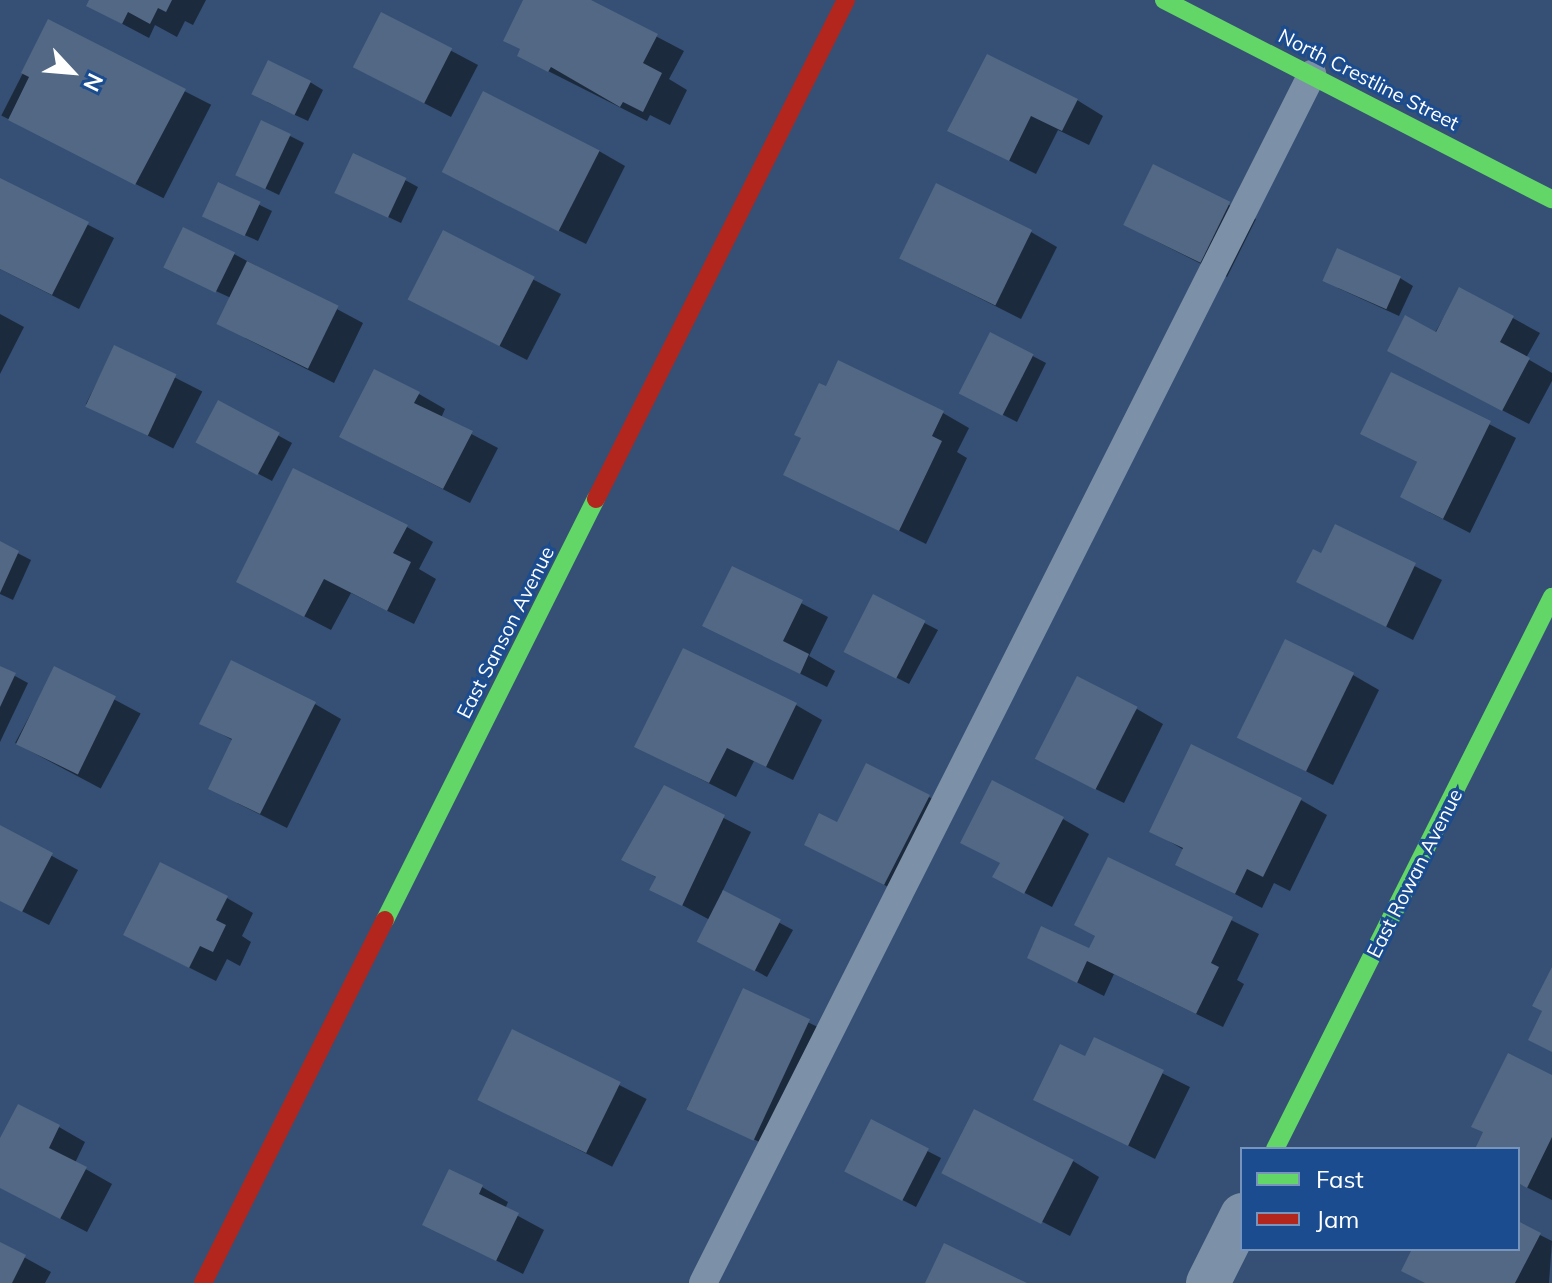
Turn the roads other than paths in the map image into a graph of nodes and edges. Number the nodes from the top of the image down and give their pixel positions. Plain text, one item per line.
1 (846, 0) edge
2 (1164, 0) edge
3 (1312, 74) junction
4 (1552, 199) edge
5 (1552, 597) edge
6 (1276, 1147) edge
7 (1240, 1219) edge
8 (203, 1283) edge
9 (703, 1283) edge
10 (1208, 1283) edge

1 - 8 street, East Sanson Avenue
2 - 3 street, North Crestline Street
3 - 4 street, North Crestline Street
3 - 9 lane
5 - 6 street, East Rowan Avenue
7 - 10 street

